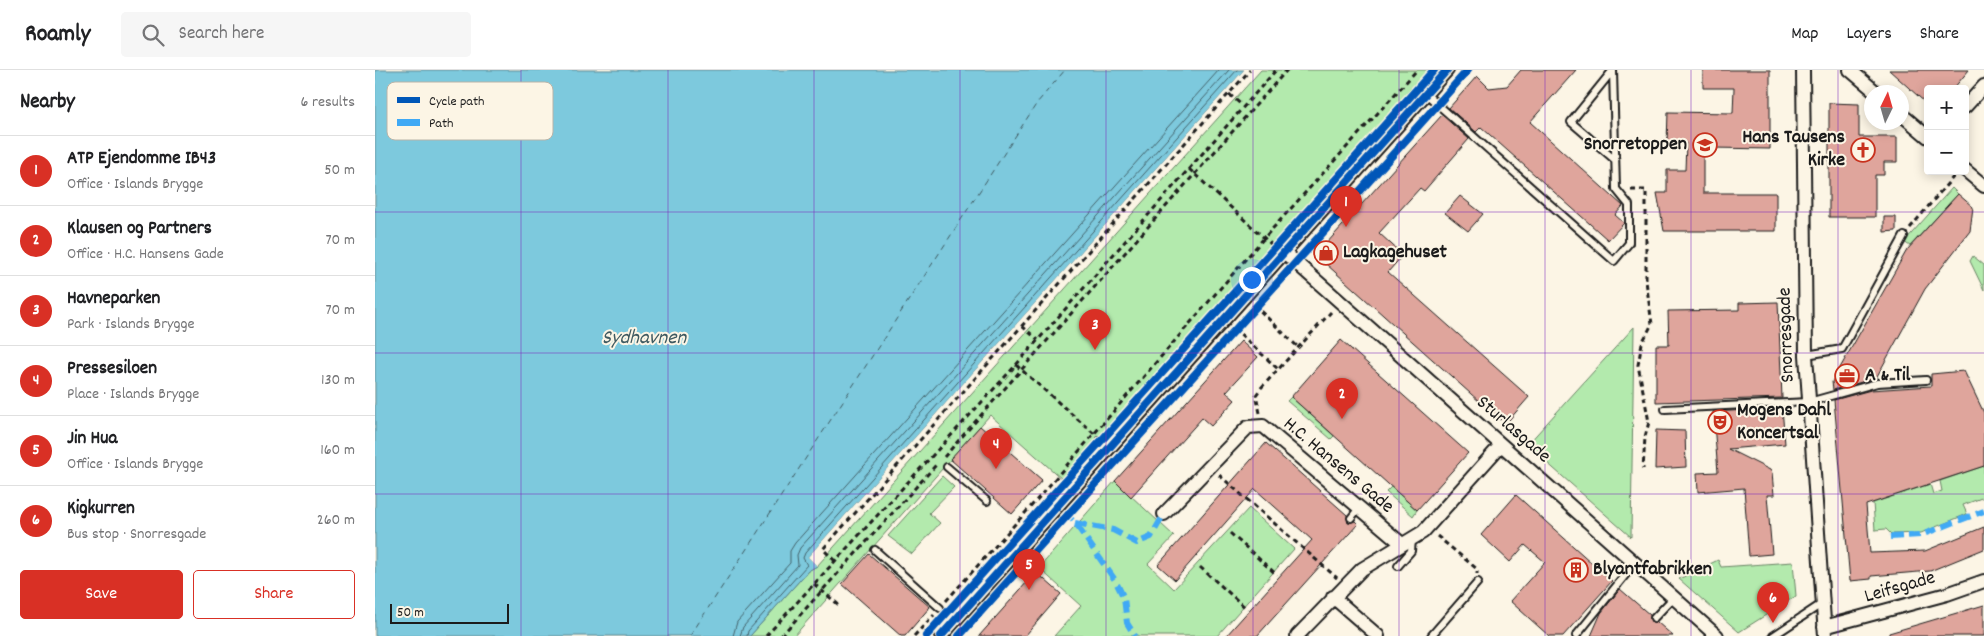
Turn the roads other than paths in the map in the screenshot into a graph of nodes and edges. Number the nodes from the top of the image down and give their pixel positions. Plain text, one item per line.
1 (1447, 70) edge
2 (1613, 70) edge
3 (1803, 70) edge
4 (1850, 70) edge
5 (1868, 85) edge
6 (1984, 86) edge
7 (1426, 94) junction
8 (1969, 103) edge
9 (1909, 121) edge
10 (1924, 134) edge
11 (1615, 160) junction
12 (1969, 173) edge
13 (1984, 186) edge
14 (1904, 236) road end
15 (1280, 249) junction
16 (1806, 355) junction
17 (1926, 380) dead end
18 (1809, 402) junction
19 (1665, 409) dead end
20 (1501, 444) junction
21 (947, 467) dead end
22 (987, 501) dead end
23 (1164, 514) dead end
24 (1407, 541) junction
25 (875, 550) dead end
26 (1635, 563) junction
27 (1398, 566) dead end
28 (1984, 581) edge
29 (1478, 582) road end
30 (1333, 597) junction
31 (1674, 598) junction
32 (1823, 603) junction
33 (940, 608) road end
34 (1653, 618) dead end
35 (1825, 632) edge
36 (941, 636) edge
37 (1297, 636) edge
38 (1378, 636) edge
39 (1431, 636) edge
40 (1576, 636) edge
41 (1717, 636) edge
42 (1773, 636) edge

1 - 7 street
2 - 11 lane
2 - 11 lane
3 - 16 street, Snorresgade
4 - 5 street
6 - 8 street
7 - 11 lane
7 - 15 street
9 - 10 street
12 - 13 street
14 - 16 lane
15 - 20 street, Sturlasgade
15 - 36 street
16 - 18 street, Snorresgade
17 - 18 lane
18 - 19 lane
18 - 32 street, Snorresgade
20 - 24 street
20 - 26 street, Sturlasgade
21 - 22 lane
23 - 24 street, H.C. Hansens Gade
24 - 27 lane
24 - 30 street
25 - 33 lane
26 - 31 street, Sturlasgade
26 - 40 lane
28 - 35 street, Leifsgade
29 - 39 lane
30 - 37 street
30 - 38 street
31 - 34 lane
31 - 41 street, Sturlasgade
32 - 35 street, Snorresgade
32 - 42 lane

